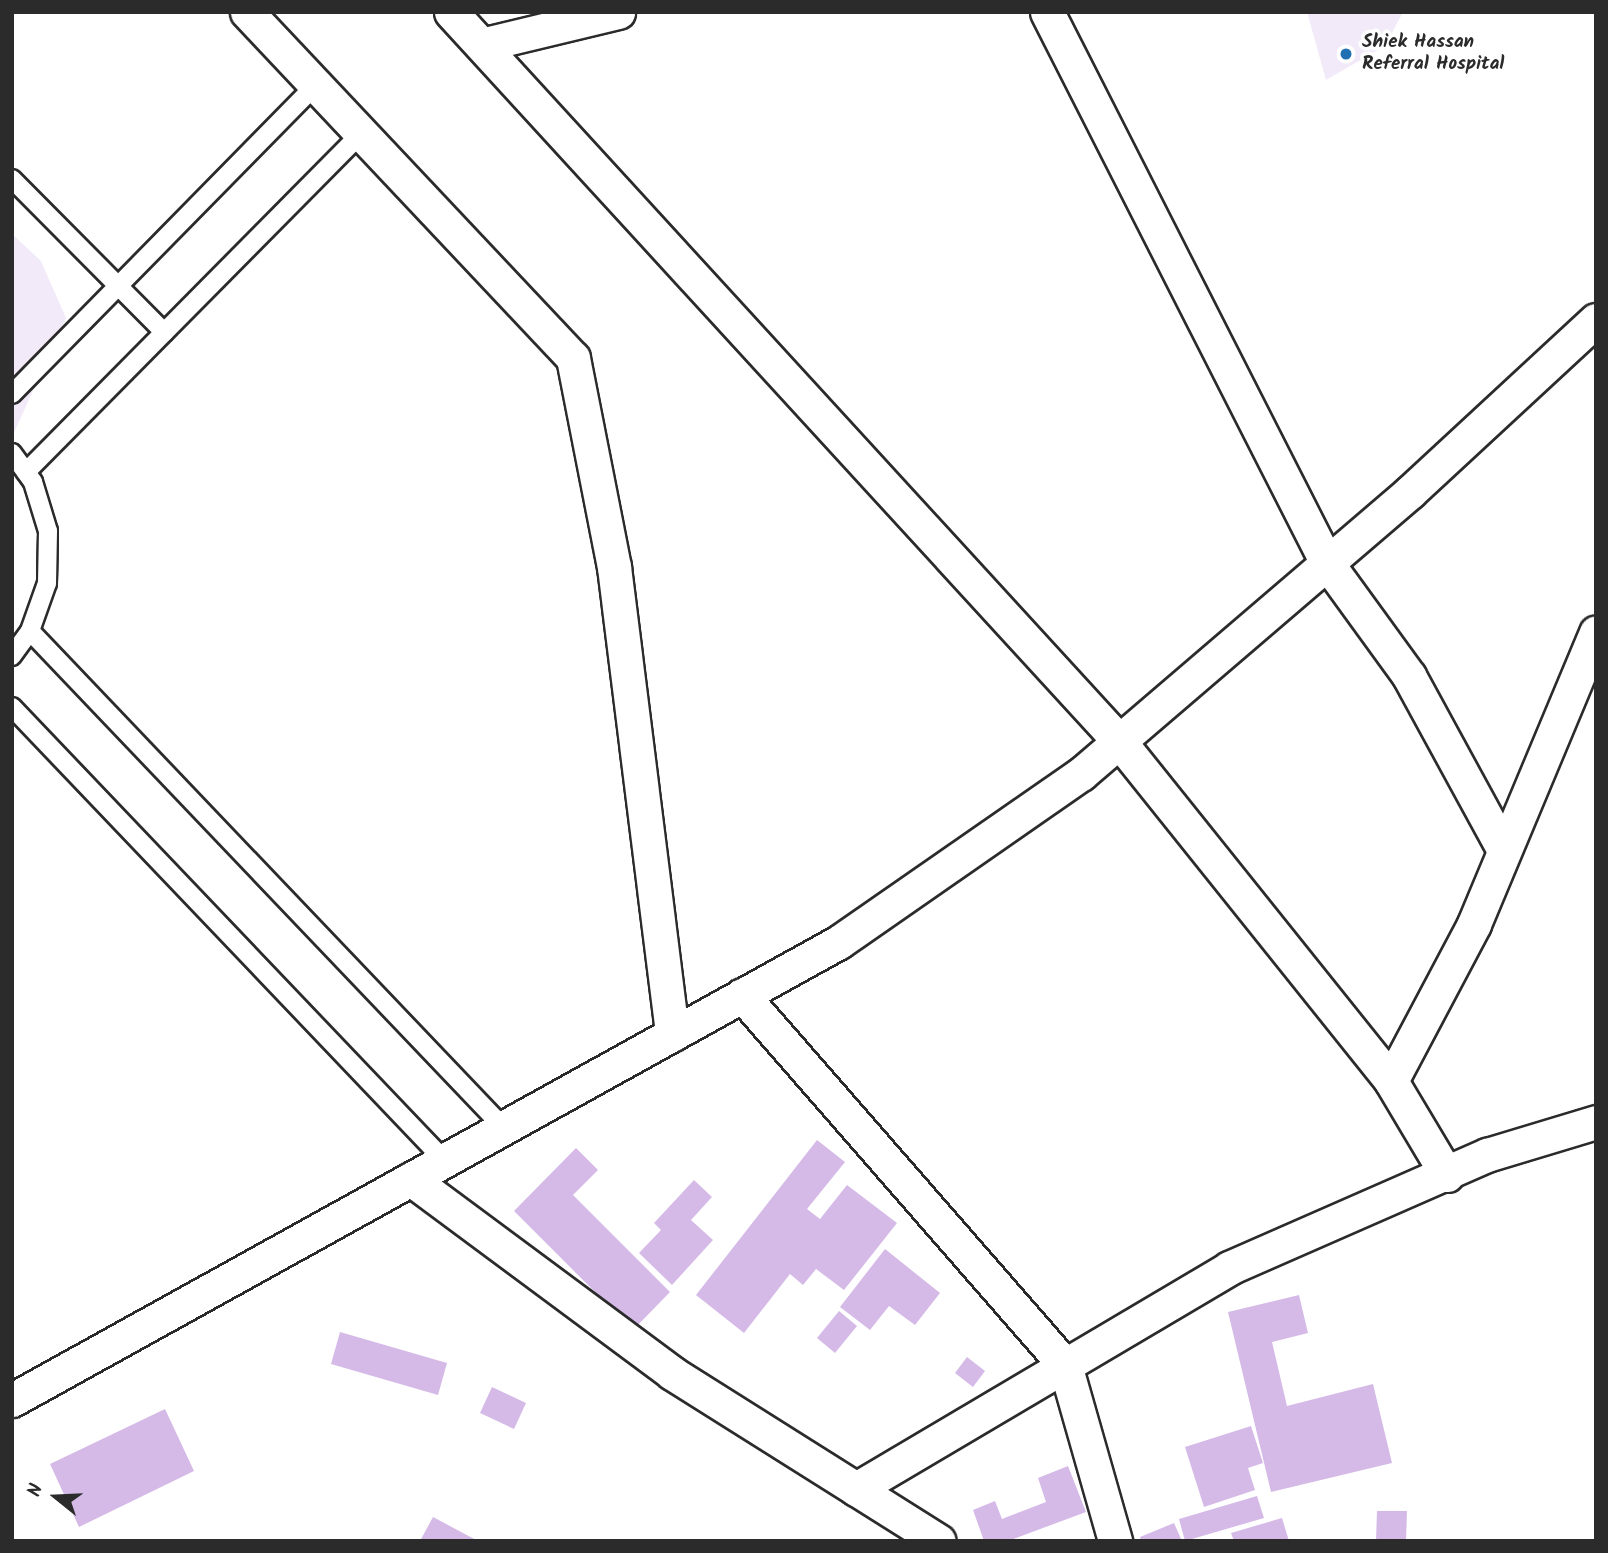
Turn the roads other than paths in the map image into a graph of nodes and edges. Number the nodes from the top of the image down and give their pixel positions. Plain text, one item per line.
1 (247, 12) edge
2 (451, 12) edge
3 (618, 12) edge
4 (1047, 12) edge
5 (485, 44) junction
6 (316, 85) junction
7 (361, 133) junction
8 (12, 179) edge
9 (118, 286) junction
10 (1596, 320) edge
11 (164, 332) junction
12 (12, 394) edge
13 (12, 453) edge
14 (26, 472) junction
15 (1327, 563) junction
16 (30, 631) junction
17 (1596, 632) edge
18 (12, 656) edge
19 (12, 707) edge
20 (1119, 741) junction
21 (1504, 850) junction
22 (743, 995) junction
23 (672, 1034) junction
24 (1391, 1081) junction
25 (1596, 1122) edge
26 (504, 1128) junction
27 (444, 1160) junction
28 (1447, 1175) junction
29 (411, 1179) junction
30 (1065, 1365) junction
31 (12, 1400) edge
32 (856, 1489) junction
33 (939, 1541) edge
34 (1115, 1541) edge

1 - 6 street
2 - 5 street
3 - 5 street
4 - 15 street
5 - 20 street
6 - 7 street
6 - 9 lane
7 - 11 lane
7 - 23 street
8 - 9 lane
9 - 11 lane
9 - 12 lane
10 - 15 street
11 - 14 lane
13 - 14 lane
14 - 16 lane
15 - 20 street
15 - 21 street
16 - 18 lane
16 - 26 lane
17 - 21 street
19 - 27 lane
20 - 22 street
20 - 24 street
21 - 24 street
22 - 23 street
22 - 30 street
23 - 26 street
24 - 28 street
25 - 28 street
26 - 27 street
27 - 29 street
28 - 30 street
29 - 31 street
29 - 32 street
30 - 32 street
30 - 34 street
32 - 33 street

